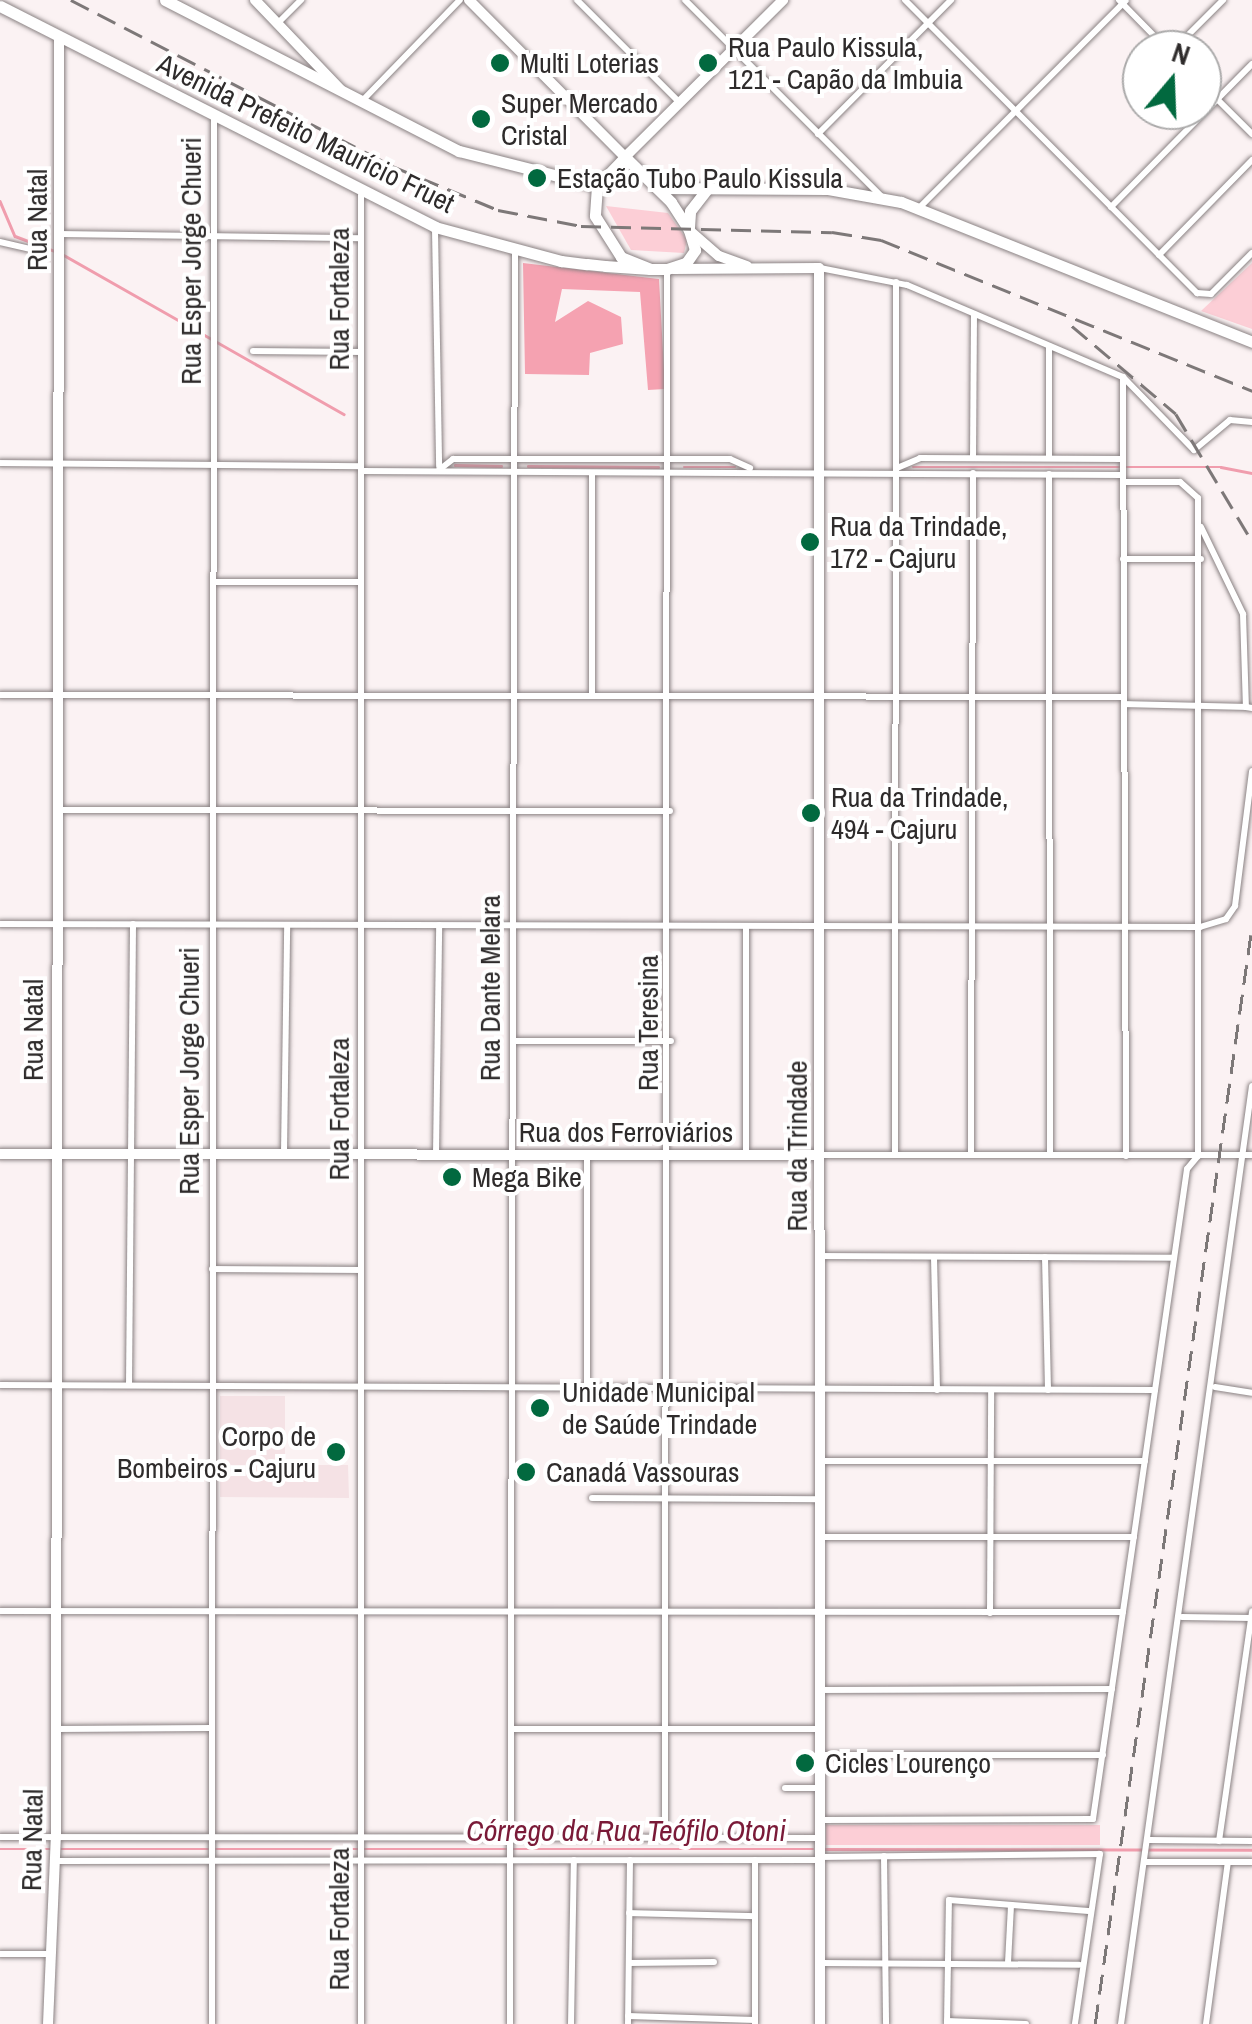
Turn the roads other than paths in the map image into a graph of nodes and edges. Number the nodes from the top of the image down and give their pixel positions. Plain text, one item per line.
1 (165, 0) edge
2 (255, 0) edge
3 (301, 0) edge
4 (460, 0) edge
5 (469, 0) edge
6 (577, 0) edge
7 (686, 0) edge
8 (783, 0) edge
9 (905, 0) edge
10 (951, 0) edge
11 (1222, 0) edge
12 (1122, 1) edge
13 (0, 6) edge
14 (278, 22) junction
15 (928, 23) junction
16 (1151, 30) edge
17 (1191, 30) edge
18 (60, 36) junction
19 (734, 49) junction
20 (1252, 64) edge
21 (344, 95) junction
22 (1222, 95) edge
23 (360, 103) junction
24 (680, 103) junction
25 (1222, 103) edge
26 (1016, 111) junction
27 (214, 117) junction
28 (1188, 130) edge
29 (818, 134) junction
30 (1252, 134) edge
31 (625, 157) junction
32 (1252, 160) edge
33 (596, 186) junction
34 (657, 188) junction
35 (708, 188) junction
36 (362, 195) junction
37 (882, 198) junction
38 (1112, 207) junction
39 (920, 208) junction
40 (435, 227) junction
41 (689, 230) junction
42 (214, 236) junction
43 (362, 238) junction
44 (0, 242) edge
45 (59, 244) junction
46 (34, 250) dead end
47 (514, 252) junction
48 (1252, 253) edge
49 (1160, 255) junction
50 (650, 268) junction
51 (819, 268) junction
52 (668, 270) junction
53 (767, 270) junction
54 (896, 282) junction
55 (974, 314) junction
56 (1252, 342) edge
57 (1049, 346) junction
58 (253, 351) dead end
59 (362, 352) junction
60 (1123, 377) junction
61 (1252, 422) edge
62 (514, 458) junction
63 (668, 458) junction
64 (973, 458) junction
65 (1049, 458) junction
66 (1123, 458) junction
67 (0, 463) edge
68 (59, 464) junction
69 (214, 465) junction
70 (361, 468) junction
71 (750, 468) junction
72 (819, 468) junction
73 (896, 469) junction
74 (440, 470) junction
75 (514, 473) junction
76 (973, 473) junction
77 (592, 474) junction
78 (668, 474) junction
79 (1049, 474) junction
80 (1123, 478) junction
81 (1200, 526) junction
82 (1124, 559) junction
83 (1201, 559) junction
84 (214, 582) junction
85 (361, 582) junction
86 (0, 695) edge
87 (56, 695) junction
88 (213, 696) junction
89 (362, 696) junction
90 (514, 696) junction
91 (592, 696) junction
92 (670, 696) junction
93 (819, 696) junction
94 (896, 696) junction
95 (972, 696) junction
96 (1049, 696) junction
97 (1124, 700) junction
98 (1202, 708) junction
99 (1249, 708) edge
100 (1252, 772) edge
101 (56, 810) junction
102 (211, 810) junction
103 (361, 811) junction
104 (513, 811) junction
105 (670, 811) junction
106 (0, 924) edge
107 (56, 924) junction
108 (133, 924) junction
109 (211, 924) junction
110 (287, 925) junction
111 (361, 925) junction
112 (439, 925) junction
113 (513, 925) junction
114 (671, 926) junction
115 (746, 926) junction
116 (819, 926) junction
117 (895, 926) junction
118 (972, 926) junction
119 (1050, 927) junction
120 (1125, 927) junction
121 (1200, 927) junction
122 (513, 1041) junction
123 (671, 1041) junction
124 (1252, 1086) edge
125 (0, 1154) edge
126 (56, 1154) junction
127 (131, 1154) junction
128 (212, 1154) junction
129 (284, 1154) junction
130 (361, 1154) junction
131 (436, 1154) junction
132 (512, 1154) junction
133 (587, 1155) junction
134 (666, 1155) junction
135 (746, 1155) junction
136 (819, 1155) junction
137 (894, 1155) junction
138 (971, 1155) junction
139 (1250, 1155) edge
140 (1050, 1156) junction
141 (1126, 1156) junction
142 (1198, 1156) junction
143 (819, 1256) junction
144 (934, 1256) junction
145 (1046, 1257) junction
146 (1174, 1258) junction
147 (212, 1269) junction
148 (361, 1270) junction
149 (0, 1384) edge
150 (56, 1384) junction
151 (128, 1385) junction
152 (212, 1385) junction
153 (361, 1385) junction
154 (512, 1386) junction
155 (587, 1386) junction
156 (666, 1386) junction
157 (819, 1386) junction
158 (1214, 1387) junction
159 (936, 1390) junction
160 (991, 1390) junction
161 (1048, 1390) junction
162 (1155, 1390) junction
163 (1252, 1393) edge
164 (819, 1461) junction
165 (990, 1461) junction
166 (1145, 1461) junction
167 (592, 1498) dead end
168 (666, 1498) junction
169 (819, 1498) junction
170 (819, 1537) junction
171 (990, 1537) junction
172 (1134, 1537) junction
173 (0, 1611) edge
174 (56, 1611) junction
175 (212, 1611) junction
176 (361, 1612) junction
177 (512, 1612) junction
178 (666, 1612) junction
179 (819, 1612) junction
180 (990, 1612) junction
181 (1123, 1612) junction
182 (1252, 1615) edge
183 (1182, 1617) junction
184 (1112, 1689) junction
185 (819, 1690) junction
186 (56, 1728) junction
187 (212, 1728) junction
188 (511, 1729) junction
189 (666, 1729) junction
190 (820, 1729) junction
191 (820, 1755) junction
192 (1103, 1755) junction
193 (786, 1788) dead end
194 (820, 1788) junction
195 (820, 1820) junction
196 (0, 1837) edge
197 (56, 1837) junction
198 (212, 1837) junction
199 (361, 1837) junction
200 (511, 1837) junction
201 (666, 1838) junction
202 (820, 1838) junction
203 (1219, 1841) junction
204 (1252, 1841) edge
205 (1148, 1842) junction
206 (884, 1856) junction
207 (820, 1858) junction
208 (212, 1860) junction
209 (361, 1860) junction
210 (511, 1860) junction
211 (574, 1860) junction
212 (630, 1860) junction
213 (755, 1860) junction
214 (1146, 1860) junction
215 (55, 1861) junction
216 (1228, 1862) junction
217 (1252, 1862) edge
218 (1011, 1905) junction
219 (1089, 1911) junction
220 (629, 1914) junction
221 (755, 1916) junction
222 (0, 1954) edge
223 (50, 1954) junction
224 (714, 1962) dead end
225 (948, 1962) junction
226 (629, 1963) junction
227 (820, 1963) junction
228 (885, 1963) junction
229 (1008, 1964) junction
230 (1080, 1965) junction
231 (628, 2020) edge
232 (755, 2022) edge
233 (947, 2022) edge
234 (48, 2024) edge
235 (212, 2024) edge
236 (361, 2024) edge
237 (510, 2024) edge
238 (572, 2024) edge
239 (820, 2024) edge
240 (886, 2024) edge
241 (1026, 2024) edge
242 (1075, 2024) edge
243 (1121, 2024) edge
244 (1206, 2024) edge

1 - 21 main road
2 - 14 street
3 - 14 street
4 - 23 street
5 - 31 street
6 - 24 street
7 - 19 street
8 - 19 street
9 - 15 street
10 - 15 street
11 - 17 street
12 - 16 street
12 - 26 street
13 - 18 main road, Avenida Prefeito Maurício Fruet
14 - 21 street
15 - 26 street
15 - 29 street
18 - 27 main road, Avenida Prefeito Maurício Fruet
18 - 45 street, Rua Natal
19 - 24 street
19 - 29 street
20 - 22 street
21 - 23 main road
23 - 33 main road
24 - 31 street
25 - 30 street
26 - 38 street
26 - 39 street
27 - 36 main road, Avenida Prefeito Maurício Fruet
27 - 42 street, Rua Esper Jorge Chueri
28 - 38 street
29 - 37 street
31 - 33 main road
31 - 34 main road
32 - 49 street
33 - 50 main road
34 - 35 main road
34 - 41 main road
35 - 37 main road
35 - 41 main road
36 - 40 main road, Avenida Prefeito Maurício Fruet
36 - 43 street, Rua Fortaleza
37 - 39 main road
38 - 49 street
39 - 56 main road
40 - 47 main road, Avenida Prefeito Maurício Fruet
40 - 74 street
41 - 52 main road
41 - 53 street
42 - 43 street
42 - 45 street
42 - 69 street, Rua Esper Jorge Chueri
43 - 59 street, Rua Fortaleza
44 - 46 street
45 - 68 street, Rua Natal
47 - 50 main road, Avenida Prefeito Maurício Fruet
47 - 62 street, Rua Dante Melara
48 - 49 street
50 - 52 main road, Avenida Prefeito Maurício Fruet
51 - 53 street, Avenida Prefeito Maurício Fruet
51 - 54 street, Avenida Prefeito Maurício Fruet
51 - 72 street, Rua da Trindade
52 - 53 street, Avenida Prefeito Maurício Fruet
52 - 63 street, Rua Teresina
54 - 55 street, Avenida Prefeito Maurício Fruet
54 - 73 street
55 - 57 street, Avenida Prefeito Maurício Fruet
55 - 64 street
57 - 60 street, Avenida Prefeito Maurício Fruet
57 - 65 street
58 - 59 street
59 - 70 street, Rua Fortaleza
60 - 61 street
60 - 66 street
62 - 63 street
62 - 74 street
62 - 75 street, Rua Dante Melara
63 - 71 street
63 - 78 street, Rua Teresina
64 - 65 street
64 - 73 street
65 - 66 street
66 - 80 street
67 - 68 street
68 - 69 street
68 - 87 street, Rua Natal
69 - 70 street
69 - 84 street, Rua Esper Jorge Chueri
70 - 74 street
70 - 85 street, Rua Fortaleza
71 - 72 street
71 - 78 street
72 - 73 street
72 - 93 street, Rua da Trindade
73 - 76 street
73 - 94 street
74 - 75 street
75 - 77 street
75 - 90 street, Rua Dante Melara
76 - 79 street
76 - 95 street
77 - 78 street
77 - 91 street
78 - 92 street, Rua Teresina
79 - 80 street
79 - 96 street
80 - 81 street
80 - 82 street
81 - 83 street
81 - 99 street
82 - 83 street
82 - 97 street
83 - 98 street
84 - 85 street
84 - 88 street, Rua Esper Jorge Chueri
85 - 89 street, Rua Fortaleza
86 - 87 street
87 - 88 street
87 - 101 street, Rua Natal
88 - 89 street
88 - 102 street, Rua Esper Jorge Chueri
89 - 90 street
89 - 103 street, Rua Fortaleza
90 - 91 street
90 - 104 street, Rua Dante Melara
91 - 92 street
92 - 93 street
92 - 105 street, Rua Teresina
93 - 94 street
93 - 116 street, Rua da Trindade
94 - 95 street
94 - 117 street
95 - 96 street
95 - 118 street
96 - 97 street
96 - 119 street
97 - 98 street
97 - 120 street
98 - 99 street
98 - 121 street
100 - 121 street
101 - 102 street
101 - 107 street, Rua Natal
102 - 103 street
102 - 109 street, Rua Esper Jorge Chueri
103 - 104 street
103 - 111 street, Rua Fortaleza
104 - 105 street
104 - 113 street, Rua Dante Melara
105 - 114 street, Rua Teresina
106 - 107 street
107 - 108 street
107 - 126 street, Rua Natal
108 - 109 street
108 - 127 street
109 - 110 street
109 - 128 street, Rua Esper Jorge Chueri
110 - 111 street
110 - 129 street
111 - 112 street
111 - 130 street, Rua Fortaleza
112 - 113 street
112 - 131 street
113 - 114 street
113 - 122 street, Rua Dante Melara
114 - 115 street
114 - 123 street, Rua Teresina
115 - 116 street
115 - 135 street
116 - 117 street
116 - 136 street, Rua da Trindade
117 - 118 street
117 - 137 street
118 - 119 street
118 - 138 street
119 - 120 street
119 - 140 street
120 - 121 street
120 - 141 street
121 - 142 street
122 - 123 street
122 - 132 street, Rua Dante Melara
123 - 134 street, Rua Teresina
124 - 139 street
125 - 126 street, Rua dos Ferroviários
126 - 127 street, Rua dos Ferroviários
126 - 150 street, Rua Natal
127 - 128 street, Rua dos Ferroviários
127 - 151 street
128 - 129 street, Rua dos Ferroviários
128 - 147 street, Rua Esper Jorge Chueri
129 - 130 street, Rua dos Ferroviários
130 - 131 street, Rua dos Ferroviários
130 - 148 street, Rua Fortaleza
131 - 132 street, Rua dos Ferroviários
132 - 133 street, Rua dos Ferroviários
132 - 154 street, Rua Dante Melara
133 - 134 street, Rua dos Ferroviários
133 - 155 street
134 - 135 street, Rua dos Ferroviários
134 - 156 street, Rua Teresina
135 - 136 street, Rua dos Ferroviários
136 - 137 street, Rua dos Ferroviários
136 - 143 street, Rua da Trindade
137 - 138 street, Rua dos Ferroviários
138 - 140 street, Rua dos Ferroviários
139 - 142 street, Rua dos Ferroviários
139 - 158 street
140 - 141 street, Rua dos Ferroviários
141 - 142 street, Rua dos Ferroviários
142 - 146 street
143 - 144 street
143 - 157 street, Rua da Trindade
144 - 145 street
144 - 159 street
145 - 146 street
145 - 161 street
146 - 162 street
147 - 148 street
147 - 152 street, Rua Esper Jorge Chueri
148 - 153 street, Rua Fortaleza
149 - 150 street
150 - 151 street
150 - 174 street, Rua Natal
151 - 152 street
152 - 153 street
152 - 175 street, Rua Esper Jorge Chueri
153 - 154 street
153 - 176 street, Rua Fortaleza
154 - 155 street
154 - 177 street, Rua Dante Melara
155 - 156 street
156 - 157 street
156 - 168 street, Rua Teresina
157 - 159 street
157 - 164 street, Rua da Trindade
158 - 163 street
158 - 183 street
159 - 160 street
160 - 161 street
160 - 165 street
161 - 162 street
162 - 166 street
164 - 165 street
164 - 169 street, Rua da Trindade
165 - 166 street
165 - 171 street
166 - 172 street
167 - 168 street
168 - 169 street
168 - 178 street, Rua Teresina
169 - 170 street, Rua da Trindade
170 - 171 street
170 - 179 street, Rua da Trindade
171 - 172 street
171 - 180 street
172 - 181 street
173 - 174 street
174 - 175 street
174 - 186 street, Rua Natal
175 - 176 street
175 - 187 street, Rua Esper Jorge Chueri
176 - 177 street
176 - 199 street, Rua Fortaleza
177 - 178 street
177 - 188 street, Rua Dante Melara
178 - 179 street
178 - 189 street, Rua Teresina
179 - 180 street
179 - 185 street, Rua da Trindade
180 - 181 street
181 - 184 street
182 - 183 street
182 - 203 street
183 - 205 street
184 - 185 street
184 - 192 street
185 - 190 street, Rua da Trindade
186 - 187 street
186 - 197 street, Rua Natal
187 - 198 street, Rua Esper Jorge Chueri
188 - 189 street
188 - 200 street, Rua Dante Melara
189 - 190 street
189 - 201 street, Rua Teresina
190 - 191 street, Rua da Trindade
191 - 192 street
191 - 194 street, Rua da Trindade
192 - 195 street
193 - 194 street
194 - 195 street, Rua da Trindade
195 - 202 street, Rua da Trindade
196 - 197 street
197 - 198 street
197 - 215 street, Rua Natal
198 - 199 street
198 - 208 street, Rua Esper Jorge Chueri
199 - 200 street
199 - 209 street, Rua Fortaleza
200 - 201 street
200 - 210 street, Rua Dante Melara
201 - 202 street
202 - 207 street, Rua da Trindade
203 - 204 street
203 - 205 street
205 - 214 street
206 - 207 street
206 - 219 street
206 - 228 street
207 - 213 street
207 - 227 street, Rua da Trindade
208 - 209 street
208 - 215 street
208 - 235 street, Rua Esper Jorge Chueri
209 - 210 street
209 - 236 street, Rua Fortaleza
210 - 211 street
210 - 237 street, Rua Dante Melara
211 - 212 street
211 - 238 street
212 - 213 street
212 - 220 street
213 - 221 street
214 - 216 street
214 - 243 street
215 - 223 street, Rua Natal
216 - 217 street
216 - 244 street
218 - 219 street
218 - 225 street
218 - 229 street
219 - 230 street
220 - 221 street
220 - 226 street
221 - 232 street
222 - 223 street
223 - 234 street, Rua Natal
224 - 226 street
225 - 228 street
225 - 229 street
225 - 233 street
226 - 231 street
227 - 228 street
227 - 239 street, Rua da Trindade
228 - 240 street
229 - 230 street
230 - 242 street
231 - 232 street
233 - 241 street

